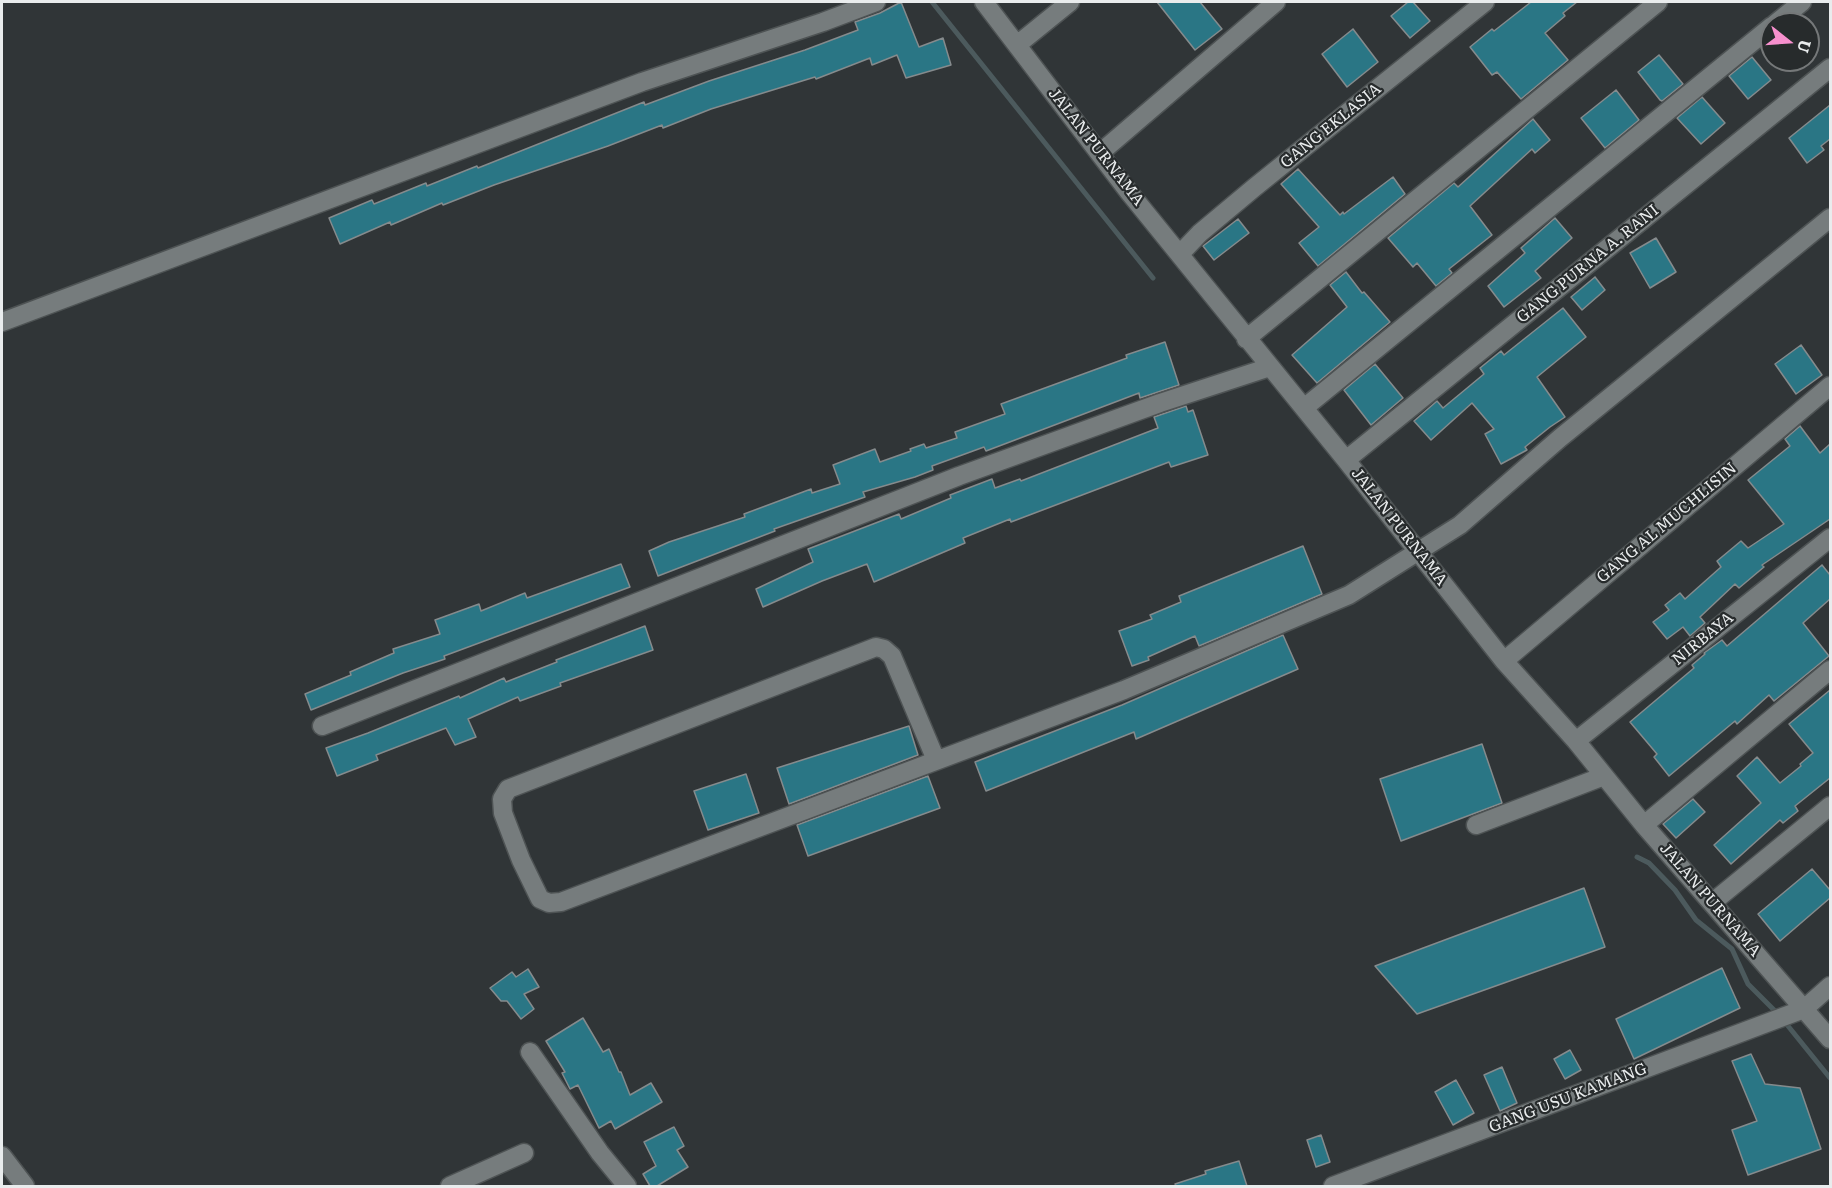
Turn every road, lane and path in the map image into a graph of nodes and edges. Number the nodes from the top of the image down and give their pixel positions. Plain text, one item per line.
1 (876, 2) edge
2 (984, 2) edge
3 (1070, 2) edge
4 (1276, 2) edge
5 (1485, 2) edge
6 (1658, 2) edge
7 (1802, 2) edge
8 (1789, 12) edge
9 (1760, 36) edge
10 (1017, 45) junction
11 (1830, 68) edge
12 (1100, 153) junction
13 (1830, 218) edge
14 (1180, 254) junction
15 (2, 322) edge
16 (1246, 339) junction
17 (1270, 367) junction
18 (1830, 386) edge
19 (1304, 408) junction
20 (1346, 460) junction
21 (1830, 538) edge
22 (1419, 553) junction
23 (1504, 661) junction
24 (1830, 670) edge
25 (322, 726) dead end
26 (1576, 741) junction
27 (936, 760) junction
28 (1604, 777) junction
29 (1830, 806) edge
30 (1476, 825) dead end
31 (1644, 825) junction
32 (1713, 902) junction
33 (1830, 986) edge
34 (1788, 1015) junction
35 (1830, 1039) edge
36 (530, 1052) dead end
37 (524, 1153) dead end
38 (2, 1156) edge
39 (25, 1186) edge
40 (450, 1186) edge
41 (627, 1186) edge
42 (1333, 1186) edge

1 - 15 street
2 - 10 street, JALAN PURNAMA
3 - 10 street
4 - 12 street
5 - 14 street, GANG EKLASIA
6 - 16 street
7 - 8 street
9 - 19 street
10 - 12 street, JALAN PURNAMA
11 - 20 street, GANG PURNA A. RANI
12 - 14 street, JALAN PURNAMA
13 - 22 street
14 - 16 street, JALAN PURNAMA
16 - 17 street, JALAN PURNAMA
17 - 19 street, JALAN PURNAMA
17 - 25 street
18 - 23 street, GANG AL MUCHLISIN
19 - 20 street, JALAN PURNAMA
20 - 22 street, JALAN PURNAMA
21 - 26 street, NIRBAYA
22 - 23 street, JALAN PURNAMA
22 - 27 street
23 - 26 street, JALAN PURNAMA
24 - 31 street
26 - 28 street, JALAN PURNAMA
27 - 27 street
28 - 30 street
28 - 31 street, JALAN PURNAMA
29 - 32 street
31 - 32 street, JALAN PURNAMA
32 - 34 street, JALAN PURNAMA
33 - 34 street
34 - 35 street, JALAN PURNAMA
34 - 42 street, GANG USU KAMANG
36 - 41 street
37 - 40 street
38 - 39 street

